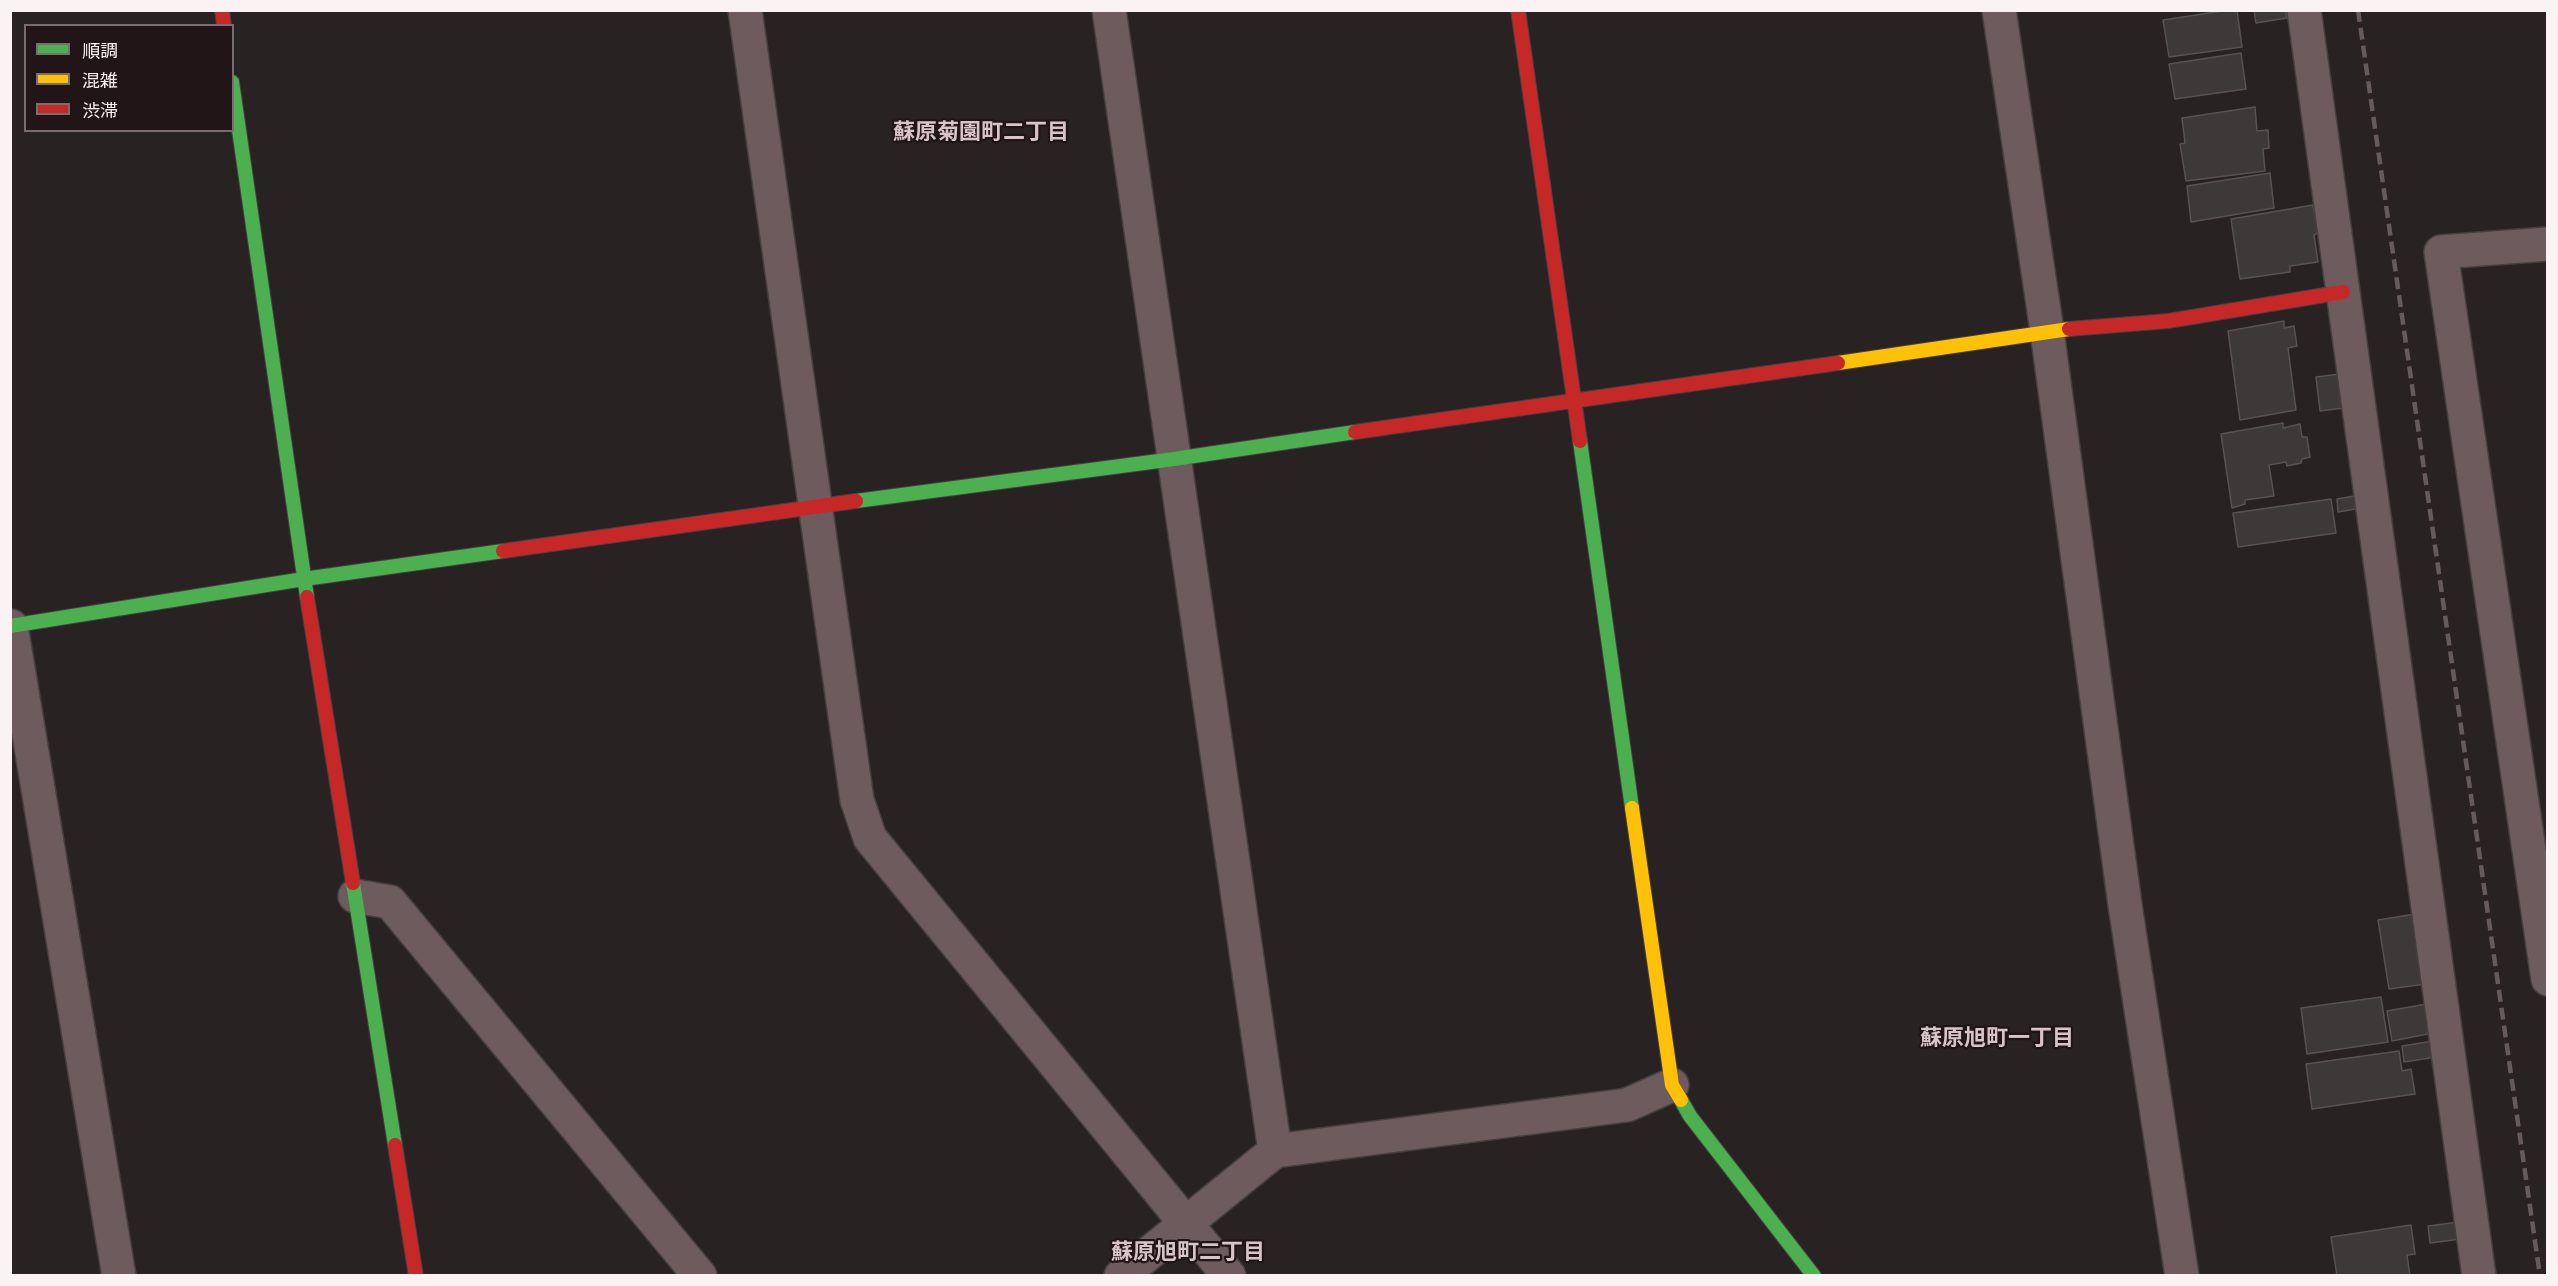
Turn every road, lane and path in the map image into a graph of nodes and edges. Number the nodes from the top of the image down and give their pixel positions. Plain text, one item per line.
1 (745, 10) edge
2 (1109, 10) edge
3 (1518, 10) edge
4 (1999, 10) edge
5 (2304, 10) edge
6 (234, 96) edge
7 (2547, 244) edge
8 (2343, 292) junction
9 (2047, 330) junction
10 (1575, 400) junction
11 (1174, 459) junction
12 (816, 506) junction
13 (304, 579) junction
14 (11, 626) edge
15 (355, 896) junction
16 (2547, 979) edge
17 (1671, 1085) junction
18 (1275, 1151) junction
19 (1186, 1223) junction
20 (119, 1275) edge
21 (416, 1275) edge
22 (700, 1275) edge
23 (1121, 1275) edge
24 (1229, 1275) edge
25 (1814, 1275) edge
26 (2182, 1275) edge
27 (2479, 1275) edge

1 - 12 street
2 - 11 street
3 - 10 street
4 - 9 street
5 - 8 street
6 - 13 street
7 - 16 street
8 - 9 street
8 - 27 street
9 - 10 street
9 - 26 street
10 - 11 street
10 - 17 street
11 - 12 street
11 - 18 street
12 - 13 street
12 - 19 street
13 - 14 street
13 - 15 street
14 - 20 street
15 - 21 street
15 - 22 street
17 - 18 street
17 - 25 street
18 - 19 street
19 - 23 street
19 - 24 street

